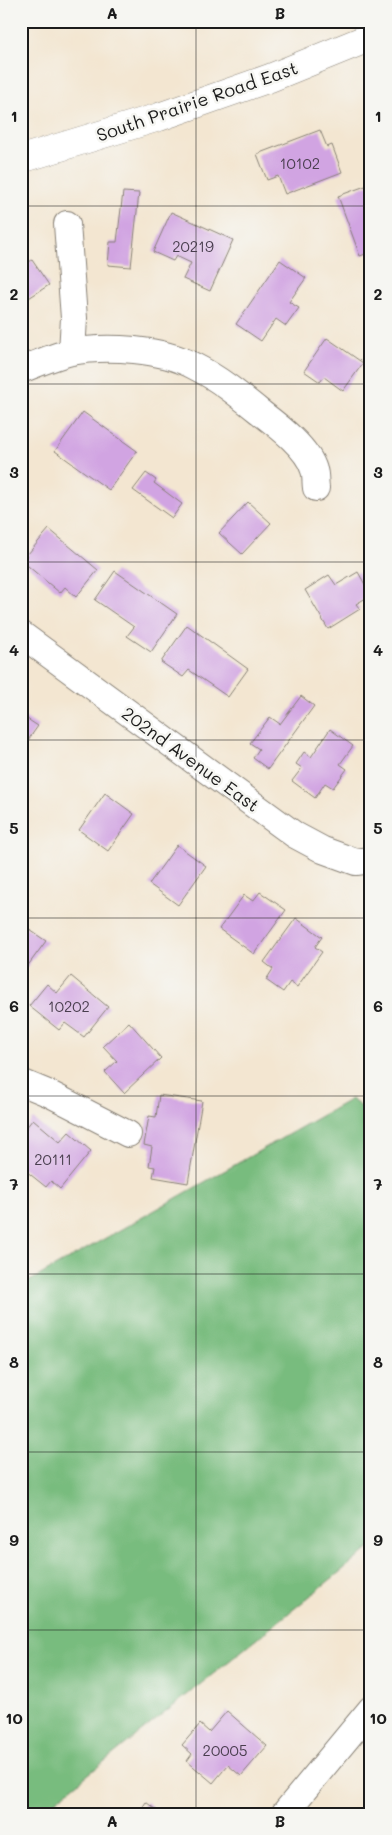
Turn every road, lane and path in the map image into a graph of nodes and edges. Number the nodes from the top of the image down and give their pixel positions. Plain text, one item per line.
1 (371, 36) edge
2 (21, 159) edge
3 (67, 224) dead end
4 (72, 352) junction
5 (21, 370) edge
6 (316, 488) dead end
7 (21, 634) edge
8 (371, 860) edge
9 (21, 1082) edge
10 (128, 1134) dead end
11 (371, 1709) edge
12 (284, 1814) edge

1 - 2 main road, South Prairie Road East
3 - 4 street
4 - 5 street
4 - 6 street
7 - 8 street, 202nd Avenue East
9 - 10 street
11 - 12 street

